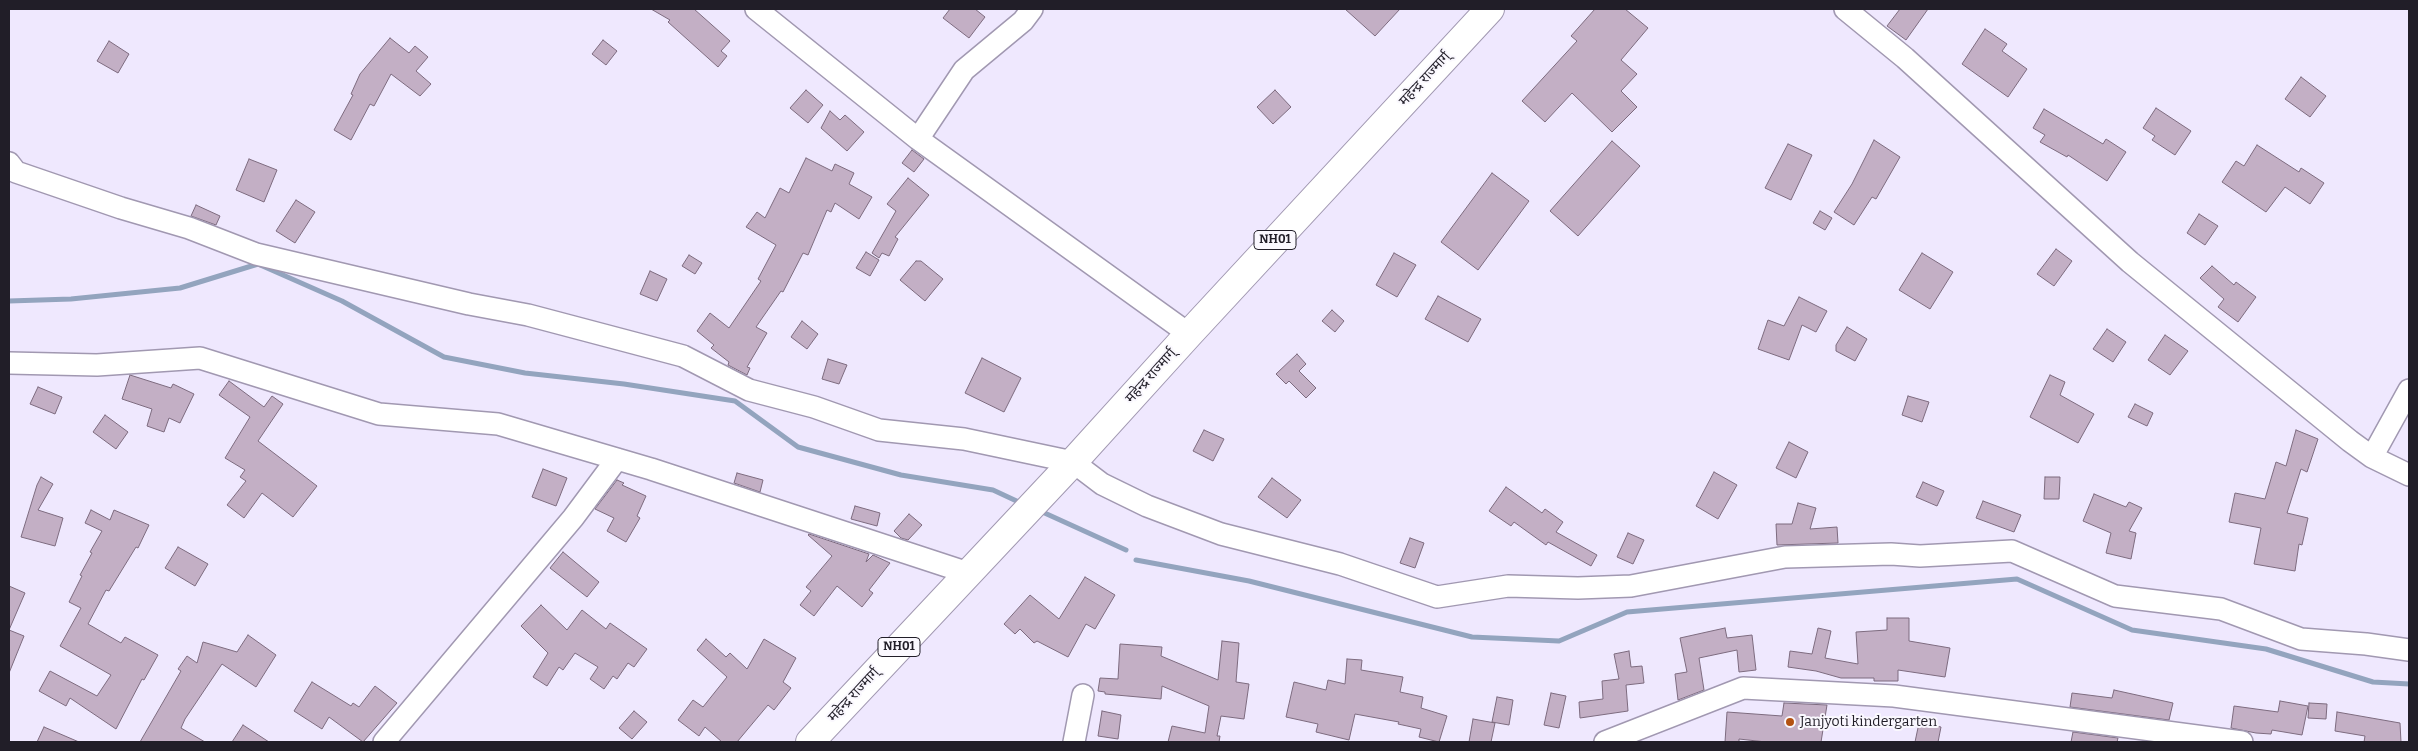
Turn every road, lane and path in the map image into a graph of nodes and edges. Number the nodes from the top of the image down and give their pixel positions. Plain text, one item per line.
1 (756, 9) edge
2 (1032, 9) edge
3 (1490, 9) edge
4 (1845, 9) edge
5 (918, 139) junction
6 (9, 163) edge
7 (1188, 334) junction
8 (9, 363) edge
9 (2409, 390) edge
10 (2372, 457) junction
11 (617, 460) junction
12 (1067, 468) junction
13 (2409, 475) edge
14 (968, 573) junction
15 (2409, 650) edge
16 (1084, 695) dead end
17 (384, 742) edge
18 (810, 742) edge
19 (1074, 742) edge
20 (1605, 742) edge
21 (2242, 742) edge

1 - 5 street
2 - 5 street
3 - 7 highway, महेन्द्र राज्मार्ग् / NH01
4 - 10 street
5 - 7 street
6 - 12 street
7 - 12 highway, महेन्द्र राज्मार्ग् / NH01
8 - 11 street
9 - 10 street
10 - 13 street
11 - 14 street
11 - 17 street
12 - 14 highway, महेन्द्र राज्मार्ग् / NH01
12 - 15 street
14 - 18 highway, महेन्द्र राज्मार्ग् / NH01
16 - 19 street
20 - 21 street

